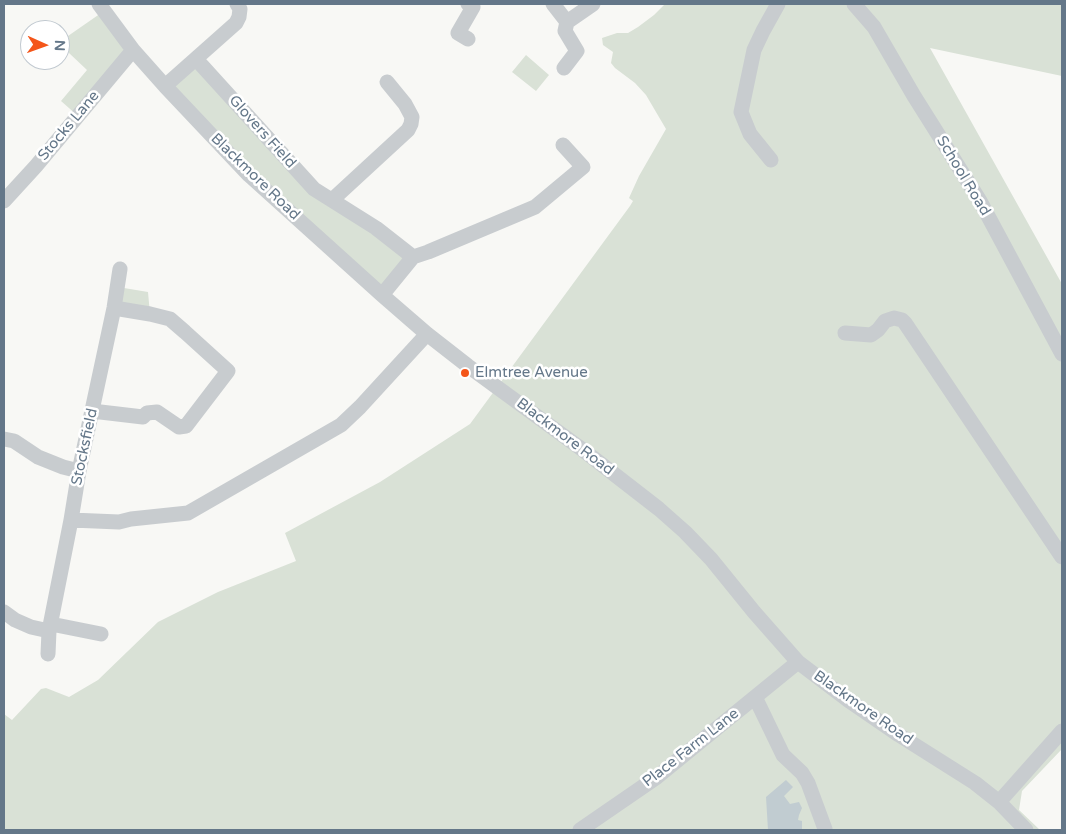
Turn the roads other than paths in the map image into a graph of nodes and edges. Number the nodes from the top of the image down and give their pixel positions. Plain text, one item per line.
1 (99, 4) edge
2 (237, 4) edge
3 (553, 4) edge
4 (593, 4) edge
5 (778, 4) edge
6 (854, 4) edge
7 (465, 5) edge
8 (567, 22) junction
9 (468, 39) dead end
10 (133, 50) junction
11 (196, 59) junction
12 (564, 68) dead end
13 (387, 82) dead end
14 (164, 86) junction
15 (563, 145) dead end
16 (771, 160) dead end
17 (332, 200) junction
18 (4, 201) edge
19 (413, 257) junction
20 (120, 270) dead end
21 (382, 295) junction
22 (114, 308) junction
23 (845, 333) dead end
24 (427, 334) junction
25 (1061, 348) edge
26 (92, 411) junction
27 (4, 439) edge
28 (79, 471) junction
29 (71, 520) junction
30 (1062, 557) edge
31 (4, 612) edge
32 (50, 628) junction
33 (101, 634) dead end
34 (48, 654) dead end
35 (798, 662) junction
36 (755, 697) junction
37 (1062, 731) edge
38 (999, 802) junction
39 (1018, 828) edge
40 (580, 830) edge
41 (826, 830) edge

1 - 10 street, Blackmore Road
2 - 11 street
3 - 8 street
4 - 8 street
5 - 16 street
6 - 25 street, School Road
7 - 9 street
8 - 12 street
10 - 14 street, Blackmore Road
10 - 18 street, Stocks Lane
11 - 14 street
11 - 17 street, Glovers Field
13 - 17 street
14 - 21 street, Blackmore Road
15 - 19 street
17 - 19 street, Glovers Field
19 - 21 street
20 - 22 street, Stocksfield
21 - 24 street, Blackmore Road
22 - 26 street, Stocksfield
22 - 26 street
23 - 30 street
24 - 29 street
24 - 35 street, Blackmore Road
26 - 28 street, Stocksfield
27 - 28 street
28 - 29 street, Stocksfield
29 - 32 street, Stocksfield
31 - 32 street
32 - 33 street
32 - 34 street, Stocksfield
35 - 36 street, Place Farm Lane
35 - 38 street, Blackmore Road
36 - 40 street, Place Farm Lane
36 - 41 street
37 - 38 street
38 - 39 street, Blackmore Road

